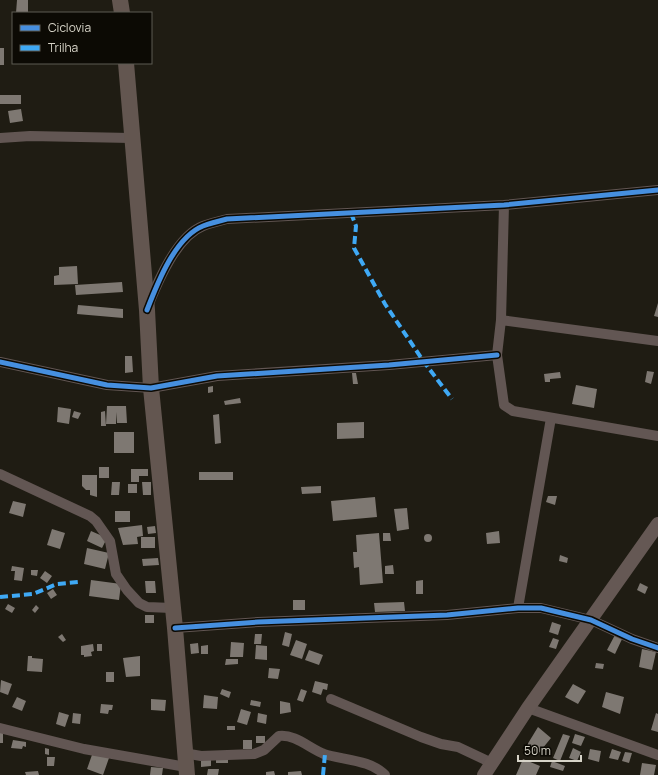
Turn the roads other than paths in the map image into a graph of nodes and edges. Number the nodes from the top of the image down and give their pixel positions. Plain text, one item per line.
1 (120, 0) edge
2 (122, 12) edge
3 (126, 64) edge
4 (0, 138) edge
5 (131, 138) junction
6 (658, 190) edge
7 (504, 205) junction
8 (147, 310) junction
9 (501, 320) junction
10 (658, 341) edge
11 (497, 355) junction
12 (0, 362) edge
13 (151, 388) junction
14 (551, 418) junction
15 (658, 436) edge
16 (0, 474) edge
17 (658, 524) edge
18 (172, 608) junction
19 (518, 608) junction
20 (591, 620) junction
21 (175, 628) junction
22 (658, 648) edge
23 (331, 699) dead end
24 (528, 708) junction
25 (0, 728) edge
26 (658, 755) edge
27 (492, 762) junction
28 (186, 765) edge
29 (385, 775) edge
30 (484, 775) edge

1 - 2 main road
3 - 5 main road
4 - 5 street
5 - 8 main road
6 - 7 street
7 - 8 street
7 - 9 street
8 - 13 main road
9 - 10 street
9 - 11 street
11 - 13 street
11 - 14 street
12 - 13 street
13 - 18 main road
14 - 15 street
14 - 19 street
16 - 18 street
17 - 20 street
18 - 21 main road
19 - 20 street
19 - 21 street
20 - 22 street
20 - 24 street
21 - 28 main road
23 - 27 street
24 - 26 street
24 - 27 street
25 - 28 street
27 - 30 street
28 - 29 street

